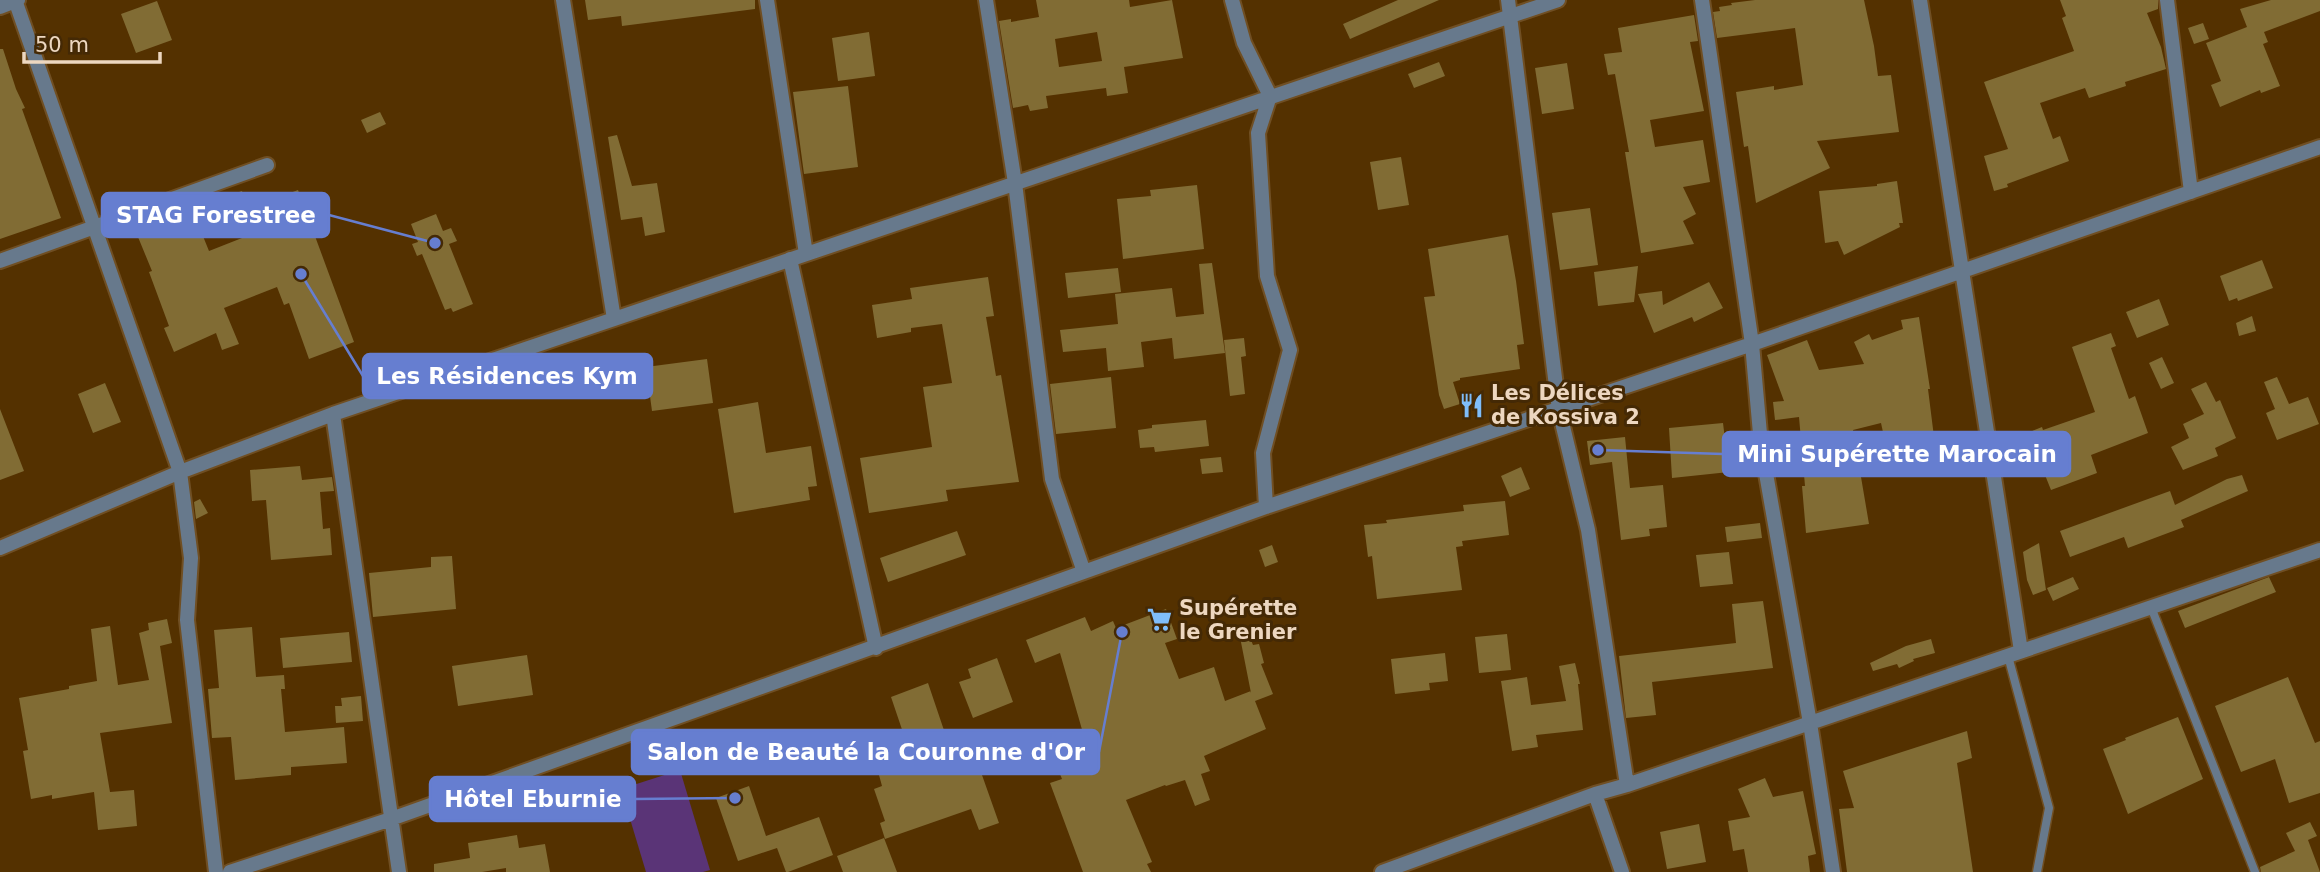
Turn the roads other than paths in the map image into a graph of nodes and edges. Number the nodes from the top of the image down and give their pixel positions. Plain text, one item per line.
1 (16, 0) edge
2 (563, 0) edge
3 (767, 0) edge
4 (986, 0) edge
5 (1232, 0) edge
6 (1508, 0) edge
7 (1558, 0) edge
8 (1702, 0) edge
9 (1920, 0) edge
10 (2167, 0) edge
11 (0, 7) edge
12 (1511, 16) junction
13 (1270, 96) junction
14 (2320, 147) edge
15 (267, 165) dead end
16 (1015, 183) junction
17 (2191, 191) junction
18 (94, 228) junction
19 (806, 254) junction
20 (790, 259) junction
21 (0, 261) edge
22 (1963, 271) junction
23 (614, 319) junction
24 (1752, 344) junction
25 (1559, 410) junction
26 (332, 414) junction
27 (180, 472) junction
28 (1266, 507) junction
29 (0, 548) edge
30 (2320, 550) edge
31 (1084, 572) junction
32 (2151, 607) junction
33 (876, 648) junction
34 (2014, 653) junction
35 (1810, 723) junction
36 (1627, 785) junction
37 (1595, 794) junction
38 (391, 819) junction
39 (216, 872) edge
40 (230, 872) edge
41 (399, 872) edge
42 (1382, 872) edge
43 (1622, 872) edge
44 (1833, 872) edge
45 (2037, 872) edge
46 (2255, 872) edge

1 - 11 street
1 - 18 street
2 - 23 street
3 - 19 street
4 - 16 street
5 - 13 street
6 - 12 street
7 - 12 street
8 - 24 street
9 - 22 street
10 - 17 street
12 - 13 street
12 - 25 street
13 - 16 street
13 - 28 street
14 - 17 street
15 - 18 street
16 - 19 street
16 - 31 street
17 - 22 street
18 - 21 street
18 - 27 street
19 - 20 street
20 - 23 street
20 - 33 street
22 - 24 street
22 - 34 street
23 - 26 street
24 - 25 street
24 - 35 street
25 - 28 street
25 - 36 street
26 - 27 street
26 - 38 street
27 - 29 street
27 - 39 street
28 - 31 street
30 - 32 street
31 - 33 street
32 - 34 street
32 - 46 lane
33 - 38 street
34 - 35 street
34 - 45 lane
35 - 36 street
35 - 44 street
36 - 37 street
37 - 42 street
37 - 43 street
38 - 40 street
38 - 41 street

